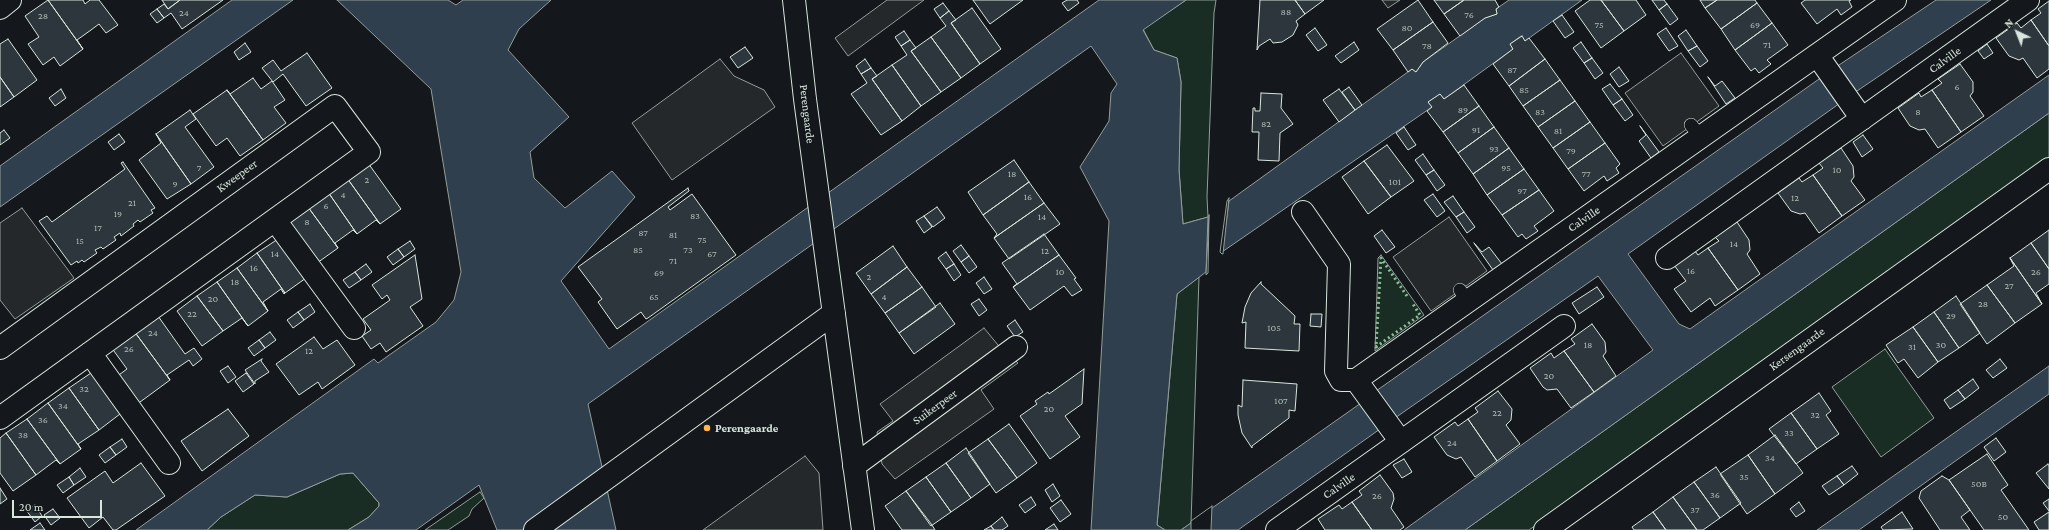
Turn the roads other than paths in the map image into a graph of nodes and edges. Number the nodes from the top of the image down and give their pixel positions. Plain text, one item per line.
1 (10, 0) edge
2 (794, 0) edge
3 (1895, 0) edge
4 (2028, 0) edge
5 (0, 8) edge
6 (1822, 62) junction
7 (1856, 112) junction
8 (2049, 169) edge
9 (1303, 212) dead end
10 (275, 220) junction
11 (1667, 258) dead end
12 (834, 314) junction
13 (1564, 326) dead end
14 (354, 328) dead end
15 (1016, 347) dead end
16 (0, 348) edge
17 (90, 353) junction
18 (1361, 387) junction
19 (0, 418) edge
20 (1395, 435) junction
21 (168, 463) dead end
22 (854, 466) junction
23 (535, 530) edge
24 (863, 530) edge
25 (1277, 530) edge
26 (1545, 530) edge

1 - 5 street
2 - 12 street, Perengaarde
3 - 6 street, Calville
4 - 7 street, Calville
6 - 7 street
6 - 18 street, Calville
7 - 11 street, Calville
8 - 26 street, Kersengaarde
9 - 18 street
10 - 14 street
10 - 16 street, Kweepeer
10 - 17 street, Kweepeer
12 - 22 street
12 - 23 street
13 - 20 street, Calville
15 - 22 street, Suikerpeer
17 - 19 street, Kweepeer
17 - 21 street
18 - 20 street
20 - 25 street, Calville
22 - 24 street

